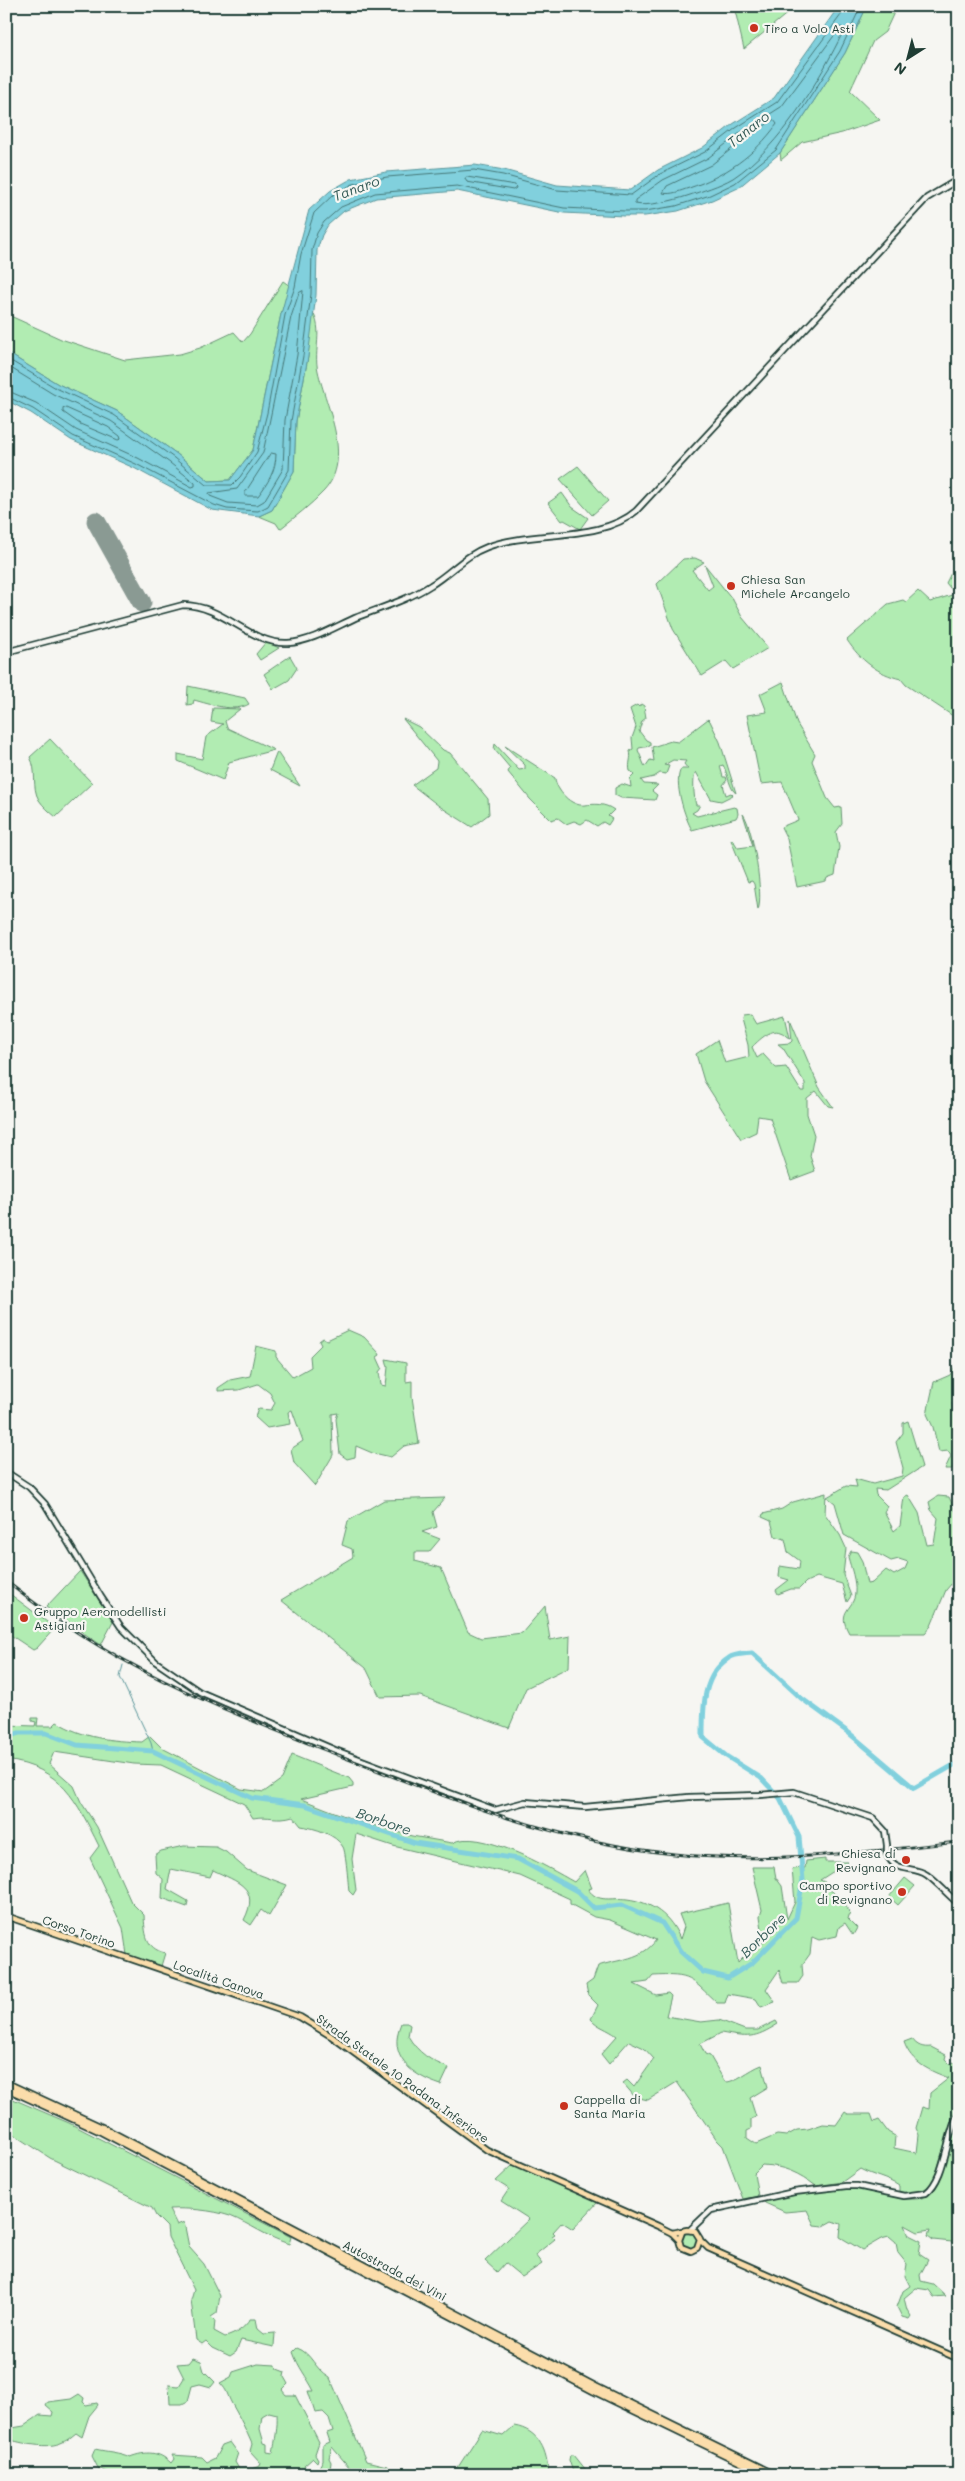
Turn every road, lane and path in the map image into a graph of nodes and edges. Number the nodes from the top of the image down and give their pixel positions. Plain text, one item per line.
1 (959, 179) edge
2 (6, 652) edge
3 (6, 1472) edge
4 (959, 1904) edge
5 (6, 1916) edge
6 (145, 1964) joint
7 (287, 2012) joint
8 (7, 2085) edge
9 (959, 2112) edge
10 (700, 2218) junction
11 (690, 2230) junction
12 (682, 2232) junction
13 (672, 2233) junction
14 (697, 2233) junction
15 (679, 2240) junction
16 (700, 2240) junction
17 (697, 2248) junction
18 (708, 2248) junction
19 (959, 2359) edge
20 (564, 2372) junction
21 (766, 2475) edge
22 (775, 2475) edge

1 - 2 street
3 - 4 street, bridge
5 - 6 main road, Corso Torino
6 - 7 main road, Località Canova
7 - 13 main road, Strada Statale 10 Padana Inferiore
8 - 20 highway, Autostrada dei Vini
9 - 10 street
10 - 11 street
10 - 14 street
11 - 12 main road
11 - 14 main road
12 - 13 main road
12 - 15 main road
13 - 15 main road
14 - 16 main road
15 - 17 main road
16 - 17 main road
16 - 18 main road
17 - 18 main road
18 - 19 main road
20 - 21 highway, Autostrada dei Vini
20 - 22 highway, Autostrada dei Vini

